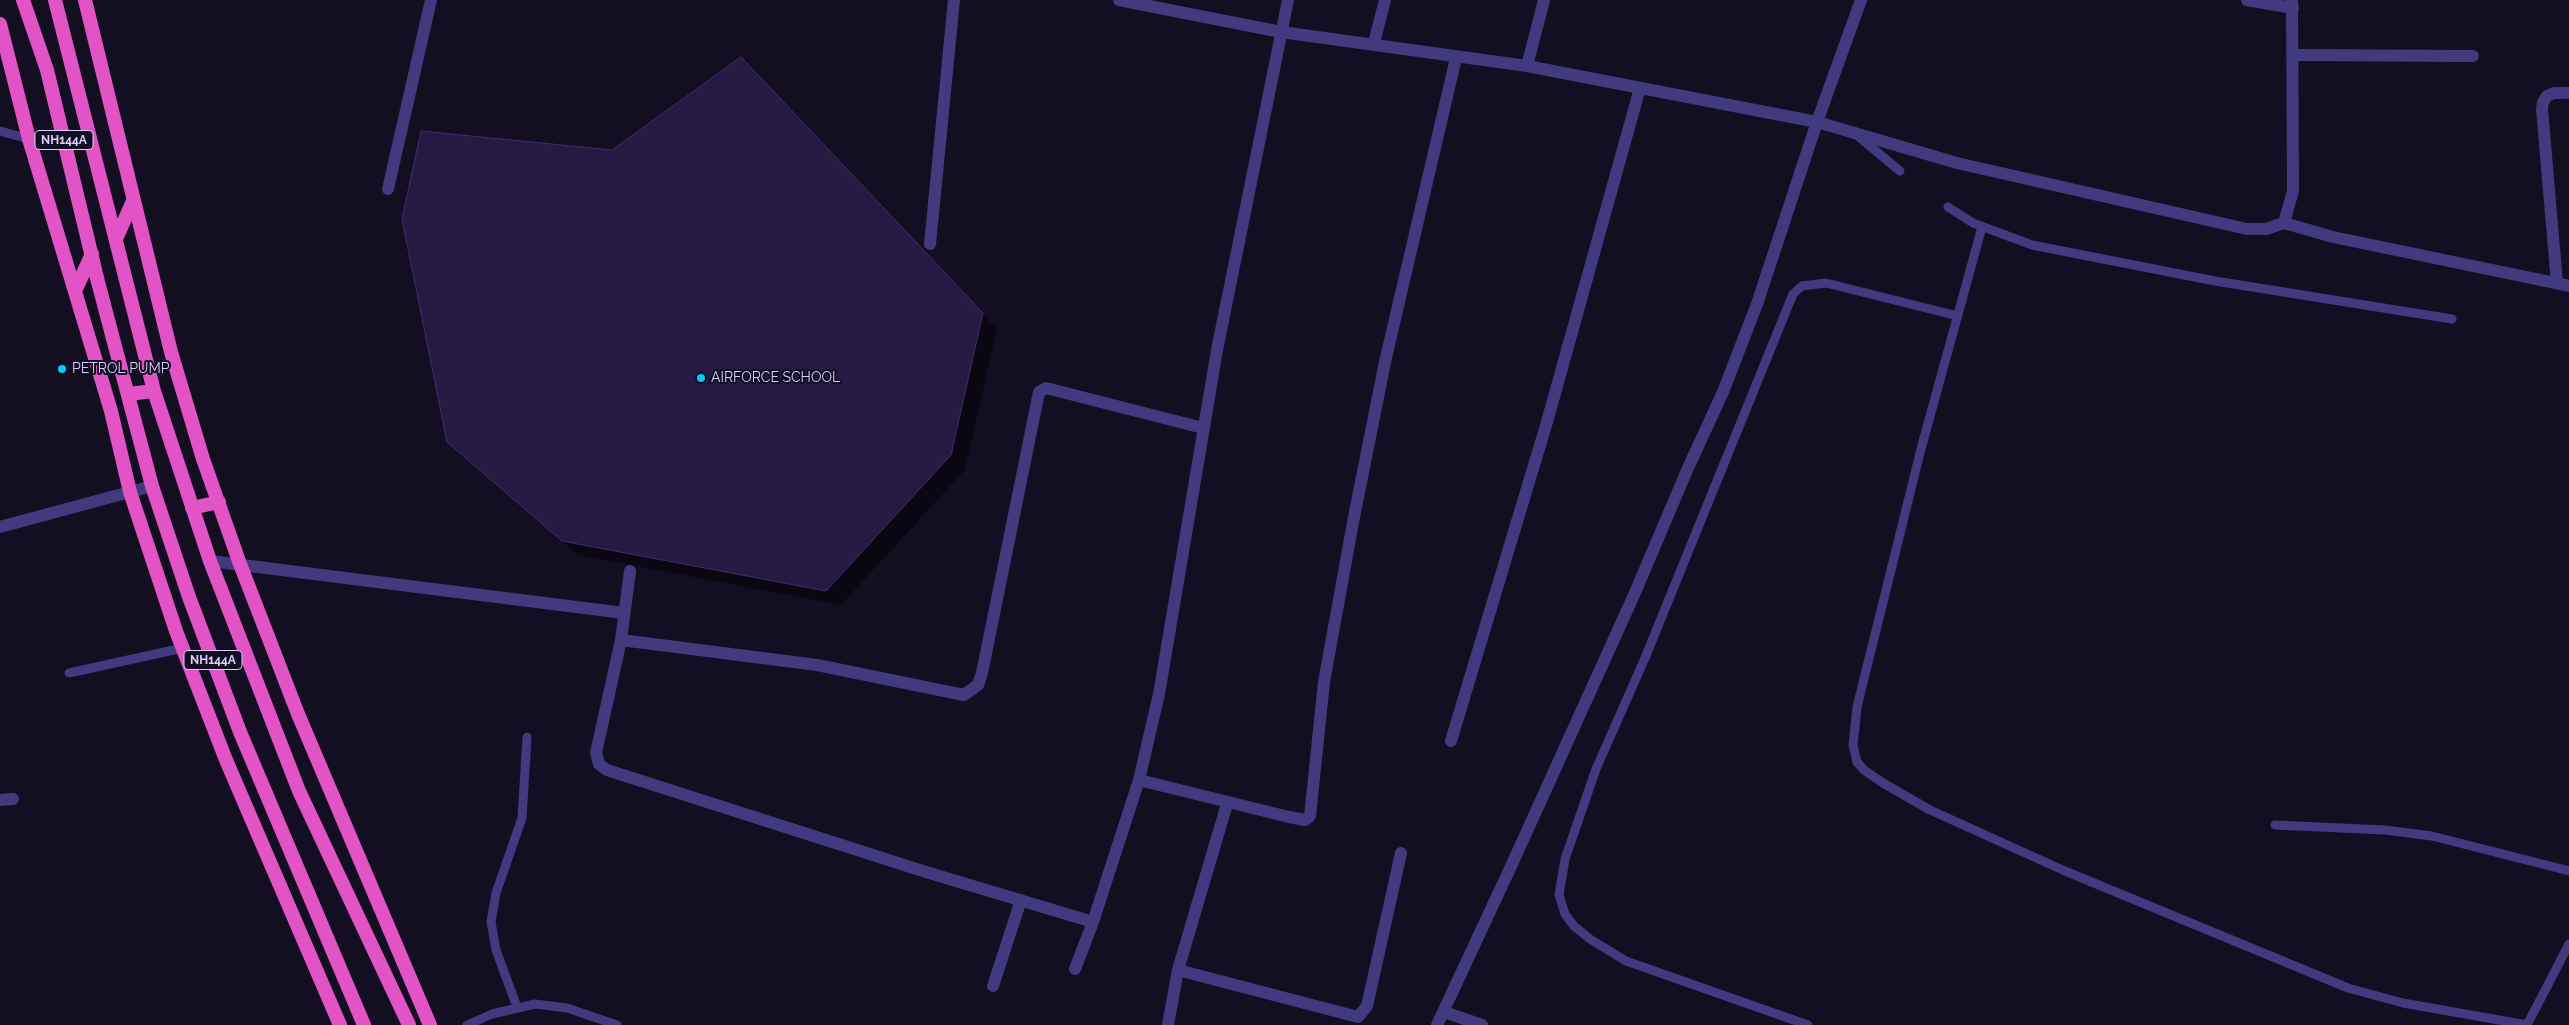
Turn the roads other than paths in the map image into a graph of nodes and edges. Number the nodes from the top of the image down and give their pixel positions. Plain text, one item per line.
1 (22, 0) edge
2 (55, 0) edge
3 (85, 0) edge
4 (431, 0) edge
5 (954, 0) edge
6 (1119, 0) edge
7 (1288, 0) edge
8 (1386, 0) edge
9 (1544, 0) edge
10 (1861, 0) edge
11 (2247, 0) edge
12 (2293, 4) edge
13 (0, 24) edge
14 (1281, 32) junction
15 (1374, 43) junction
16 (2293, 55) junction
17 (2473, 56) dead end
18 (1456, 58) junction
19 (1528, 66) junction
20 (1640, 88) junction
21 (2569, 93) edge
22 (1817, 122) junction
23 (0, 131) edge
24 (1855, 133) junction
25 (29, 140) junction
26 (1900, 170) dead end
27 (388, 190) dead end
28 (133, 201) junction
29 (1948, 207) dead end
30 (2284, 223) junction
31 (1982, 227) junction
32 (116, 239) junction
33 (930, 244) dead end
34 (92, 254) junction
35 (2563, 284) edge
36 (75, 291) junction
37 (1958, 316) junction
38 (2452, 319) dead end
39 (154, 391) junction
40 (128, 394) junction
41 (1203, 428) junction
42 (152, 486) junction
43 (130, 492) junction
44 (219, 502) junction
45 (192, 508) junction
46 (0, 527) edge
47 (210, 561) junction
48 (240, 564) junction
49 (630, 571) dead end
50 (624, 613) junction
51 (621, 640) junction
52 (182, 648) junction
53 (69, 674) dead end
54 (527, 737) dead end
55 (1451, 741) dead end
56 (1139, 780) junction
57 (1227, 804) junction
58 (2275, 825) dead end
59 (1402, 853) dead end
60 (2569, 871) edge
61 (1021, 900) junction
62 (1093, 922) junction
63 (2569, 944) edge
64 (1075, 969) dead end
65 (1178, 970) junction
66 (993, 986) dead end
67 (517, 1007) junction
68 (1444, 1012) junction
69 (340, 1025) edge
70 (364, 1025) edge
71 (408, 1025) edge
72 (430, 1025) edge
73 (467, 1025) edge
74 (617, 1025) edge
75 (1168, 1025) edge
76 (1437, 1025) edge
77 (1482, 1025) edge
78 (1808, 1025) edge
79 (2527, 1025) edge

1 - 34 highway, NH144A
2 - 32 highway, NH144A
3 - 28 highway
4 - 27 street
5 - 33 street
6 - 14 street
7 - 14 street
8 - 15 street
9 - 19 street
10 - 22 street
11 - 12 street
12 - 16 street
13 - 25 highway
14 - 15 street
14 - 41 street
15 - 18 street
16 - 17 street
16 - 30 street
18 - 19 street
18 - 57 street
19 - 20 street
20 - 22 street
20 - 55 street
21 - 35 street
22 - 24 street
22 - 68 street
23 - 25 lane
24 - 26 lane
24 - 30 street
25 - 36 highway
28 - 32 highway
28 - 44 highway
29 - 31 lane
30 - 35 street
31 - 37 lane
31 - 38 lane
32 - 39 highway, NH144A
34 - 36 highway
34 - 40 highway, NH144A
36 - 43 highway
37 - 78 lane
37 - 79 lane
39 - 40 highway
39 - 45 highway, NH144A
40 - 42 highway, NH144A
41 - 51 street
41 - 56 street
42 - 43 street
42 - 70 highway, NH144A
43 - 46 street
43 - 52 highway
44 - 45 highway
44 - 48 highway
45 - 47 highway, NH144A
47 - 48 street
47 - 71 highway, NH144A
48 - 50 street
48 - 72 highway
49 - 50 street
50 - 51 street
51 - 61 street
52 - 53 lane
52 - 69 highway
54 - 67 lane
56 - 57 street
56 - 62 street
57 - 65 street
58 - 60 lane
59 - 65 street
61 - 62 street
61 - 66 street
62 - 64 street
63 - 79 lane
65 - 75 street
67 - 73 lane
67 - 74 lane
68 - 76 street
68 - 77 street

